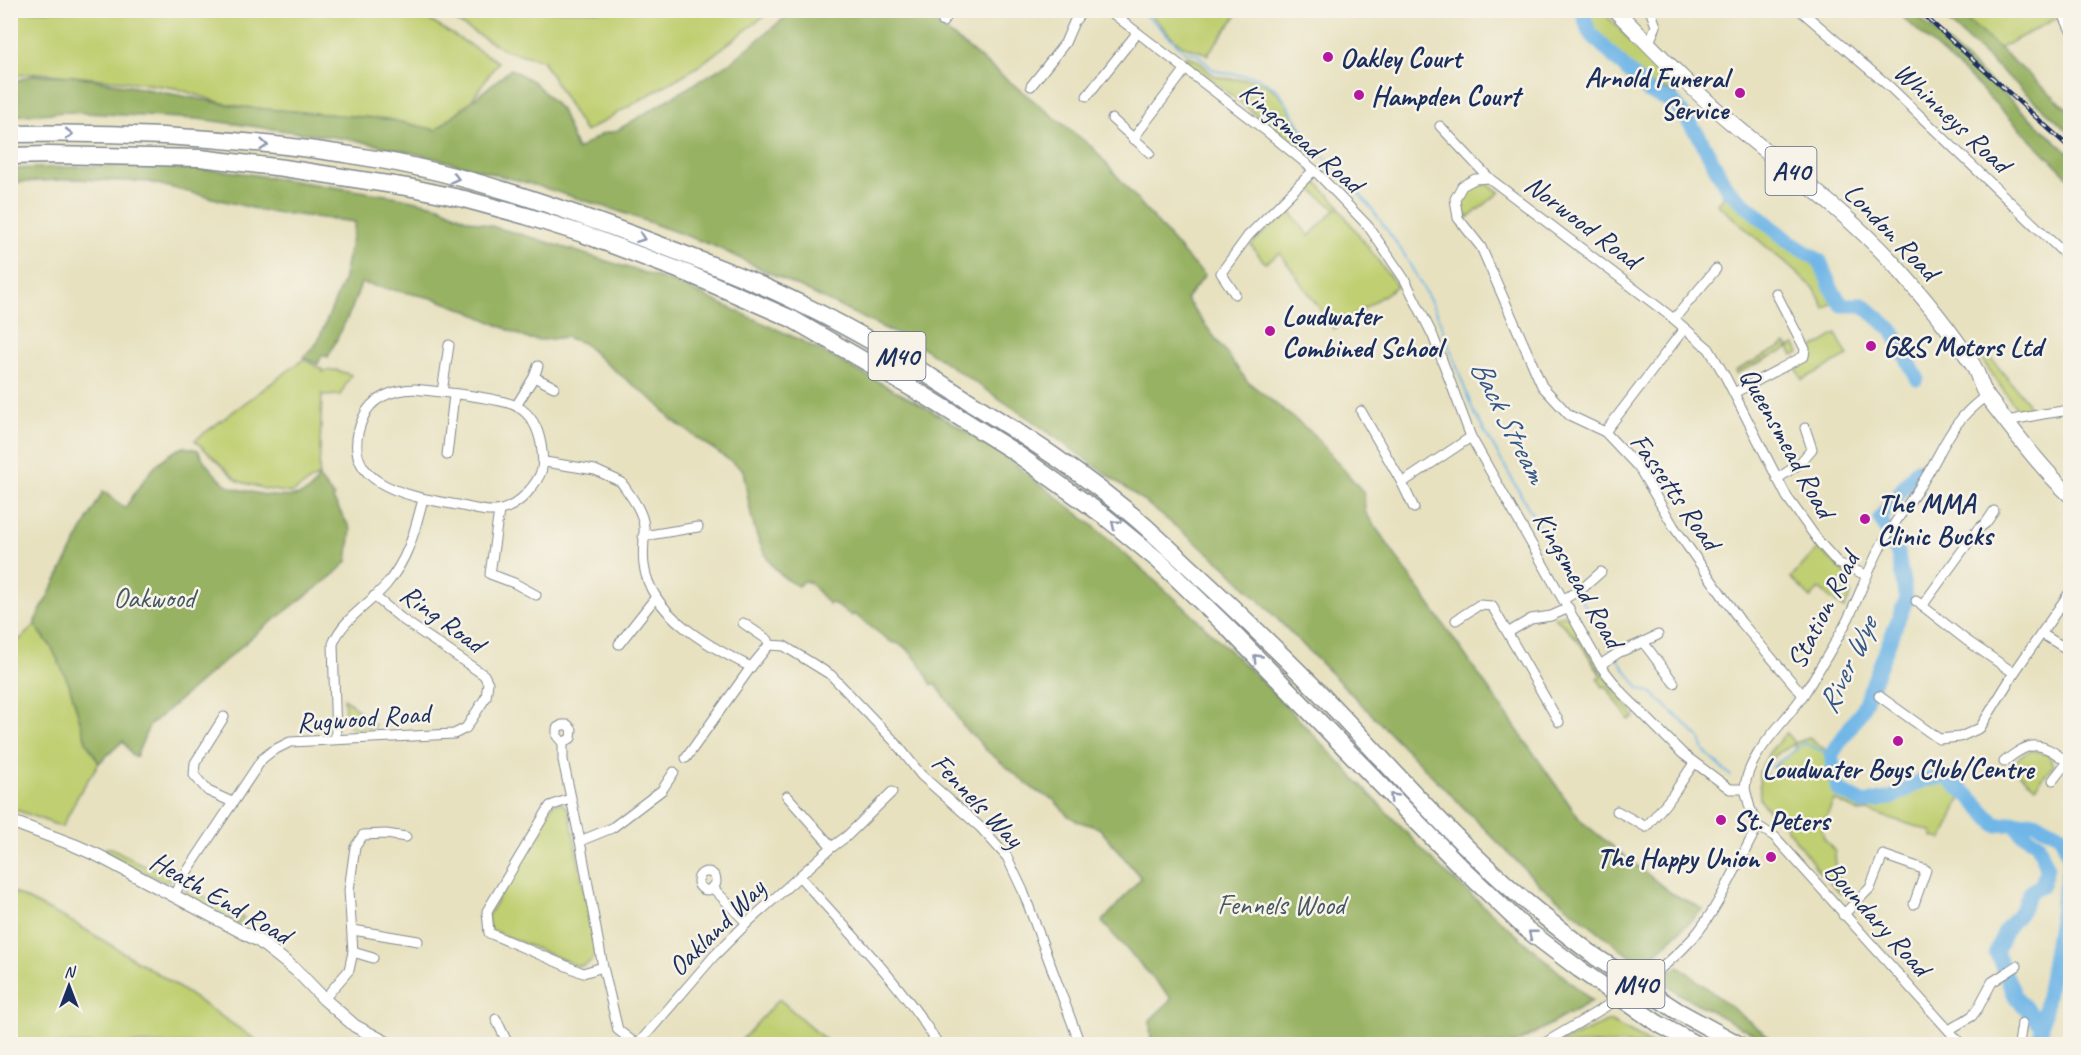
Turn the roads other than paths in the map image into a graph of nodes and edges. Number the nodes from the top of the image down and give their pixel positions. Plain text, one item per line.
1 (952, 10) edge
2 (1083, 10) edge
3 (1108, 10) edge
4 (1615, 10) edge
5 (1650, 10) edge
6 (1800, 10) edge
7 (2065, 18) dead end
8 (943, 22) dead end
9 (2070, 29) edge
10 (1137, 33) junction
11 (1648, 45) junction
12 (1185, 70) junction
13 (1031, 86) dead end
14 (1087, 96) dead end
15 (1112, 119) dead end
16 (1440, 126) dead end
17 (10, 134) edge
18 (1133, 139) junction
19 (1150, 153) dead end
20 (10, 156) edge
21 (1314, 170) junction
22 (1489, 178) junction
23 (2070, 259) edge
24 (1716, 269) dead end
25 (1776, 293) dead end
26 (1235, 294) dead end
27 (1674, 319) junction
28 (1684, 329) junction
29 (449, 345) dead end
30 (1705, 345) joint
31 (538, 366) dead end
32 (534, 377) junction
33 (555, 387) dead end
34 (442, 393) junction
35 (1734, 393) junction
36 (454, 395) junction
37 (1986, 396) junction
38 (516, 406) junction
39 (2070, 410) edge
40 (1361, 411) dead end
41 (2007, 421) junction
42 (1805, 428) dead end
43 (1605, 432) junction
44 (1471, 437) junction
45 (447, 455) dead end
46 (544, 462) junction
47 (1777, 479) junction
48 (1402, 483) junction
49 (2070, 495) edge
50 (423, 499) junction
51 (1414, 507) dead end
52 (500, 511) junction
53 (1994, 511) dead end
54 (698, 527) dead end
55 (643, 536) junction
56 (1601, 573) dead end
57 (1866, 575) junction
58 (2070, 592) edge
59 (374, 596) junction
60 (536, 596) dead end
61 (656, 597) junction
62 (1567, 604) junction
63 (1455, 620) dead end
64 (743, 623) dead end
65 (1509, 632) junction
66 (2042, 634) junction
67 (1658, 635) dead end
68 (1643, 642) junction
69 (619, 644) dead end
70 (769, 645) junction
71 (2070, 651) edge
72 (1600, 664) junction
73 (750, 667) junction
74 (2014, 673) junction
75 (1674, 683) dead end
76 (1803, 695) junction
77 (1879, 696) dead end
78 (224, 717) dead end
79 (1559, 722) dead end
80 (454, 734) joint
81 (336, 738) junction
82 (564, 742) dead end
83 (686, 758) dead end
84 (2069, 760) edge
85 (2004, 762) dead end
86 (1694, 763) junction
87 (675, 772) dead end
88 (2053, 780) dead end
89 (1745, 789) junction
90 (892, 792) dead end
91 (787, 796) dead end
92 (570, 799) junction
93 (232, 802) junction
94 (1617, 811) dead end
95 (10, 821) edge
96 (1758, 826) junction
97 (406, 837) dead end
98 (580, 841) junction
99 (832, 847) junction
100 (800, 877) junction
101 (712, 887) dead end
102 (174, 895) junction
103 (1914, 904) dead end
104 (1843, 915) junction
105 (747, 923) junction
106 (353, 930) junction
107 (417, 941) dead end
108 (353, 952) junction
109 (373, 958) dead end
110 (2017, 966) dead end
111 (603, 967) junction
112 (324, 999) junction
113 (496, 1019) dead end
114 (2022, 1023) dead end
115 (1949, 1030) junction
116 (389, 1044) edge
117 (508, 1044) edge
118 (637, 1044) edge
119 (938, 1044) edge
120 (1080, 1044) edge
121 (1543, 1044) edge
122 (1695, 1044) edge
123 (1738, 1044) edge
124 (1961, 1044) edge
125 (2019, 1044) edge

1 - 8 street
2 - 13 street
3 - 10 street, Kingsmead Road
4 - 11 main road, London Road / A40
5 - 11 street
6 - 23 street, Whinneys Road
7 - 9 street
10 - 12 street, Kingsmead Road
10 - 14 street
11 - 37 main road, London Road / A40
12 - 18 street
12 - 21 street, Kingsmead Road
15 - 18 street
16 - 22 street, Norwood Road
17 -> 123 highway, M40, bridge
18 - 19 street
122 -> 20 highway, M40, bridge
21 - 26 street
21 - 44 street, Kingsmead Road
22 - 27 street, Norwood Road
22 - 43 street, Fassetts Road
24 - 27 street
25 - 35 street
27 - 28 street, Norwood Road
28 - 30 street, Norwood Road
28 - 43 street
29 - 34 street
30 - 35 street, Queensmead Road
31 - 32 street
32 - 33 street
32 - 38 street
34 - 36 street
34 - 50 street
35 - 47 street, Queensmead Road
36 - 38 street
36 - 45 street
37 - 41 main road, London Road / A40
37 - 57 street, Station Road
38 - 46 street
39 - 41 street
40 - 48 street
41 - 49 main road, London Road / A40
42 - 47 street
43 - 76 street, Fassetts Road
44 - 48 street
44 - 62 street, Kingsmead Road
46 - 52 street
46 - 55 street
47 - 57 street, Queensmead Road
48 - 51 street
50 - 52 street
50 - 59 street, Ring Road
52 - 60 street
53 - 74 street
54 - 55 street
55 - 61 street
56 - 62 street
57 - 76 street, Station Road
58 - 66 street
59 - 80 street, Ring Road
59 - 81 street, Ring Road
61 - 69 street
61 - 73 street
62 - 65 street
62 - 72 street, Kingsmead Road
63 - 65 street
64 - 70 street
65 - 79 street
66 - 71 street
66 - 74 street
67 - 68 street
68 - 72 street
68 - 75 street
70 - 73 street
70 - 120 street, Fennels Way
72 - 86 street, Kingsmead Road
73 - 83 street
74 - 77 street
76 - 89 street, Station Road
78 - 93 street
80 - 81 street, Rugwood Road
81 - 93 street, Rugwood Road
82 - 92 street
84 - 85 street
84 - 88 street
86 - 89 street, Kingsmead Road
86 - 94 street
87 - 98 street
89 - 96 street
90 - 99 street, Oakland Way
91 - 99 street
92 - 98 street
92 - 111 street
93 - 102 street, Rugwood Road
95 - 102 street, Heath End Road
96 - 104 street, Boundary Road
96 - 121 street
97 - 106 street
98 - 111 street
99 - 100 street, Oakland Way
100 - 105 street, Oakland Way
100 - 119 street
101 - 105 street
102 - 112 street, Heath End Road
103 - 104 street
104 - 115 street, Boundary Road
105 - 118 street, Oakland Way
106 - 107 street
106 - 108 street
108 - 109 street
108 - 112 street
110 - 115 street
111 - 118 street
112 - 116 street, Heath End Road
113 - 117 street
114 - 125 street
115 - 124 street, Boundary Road

